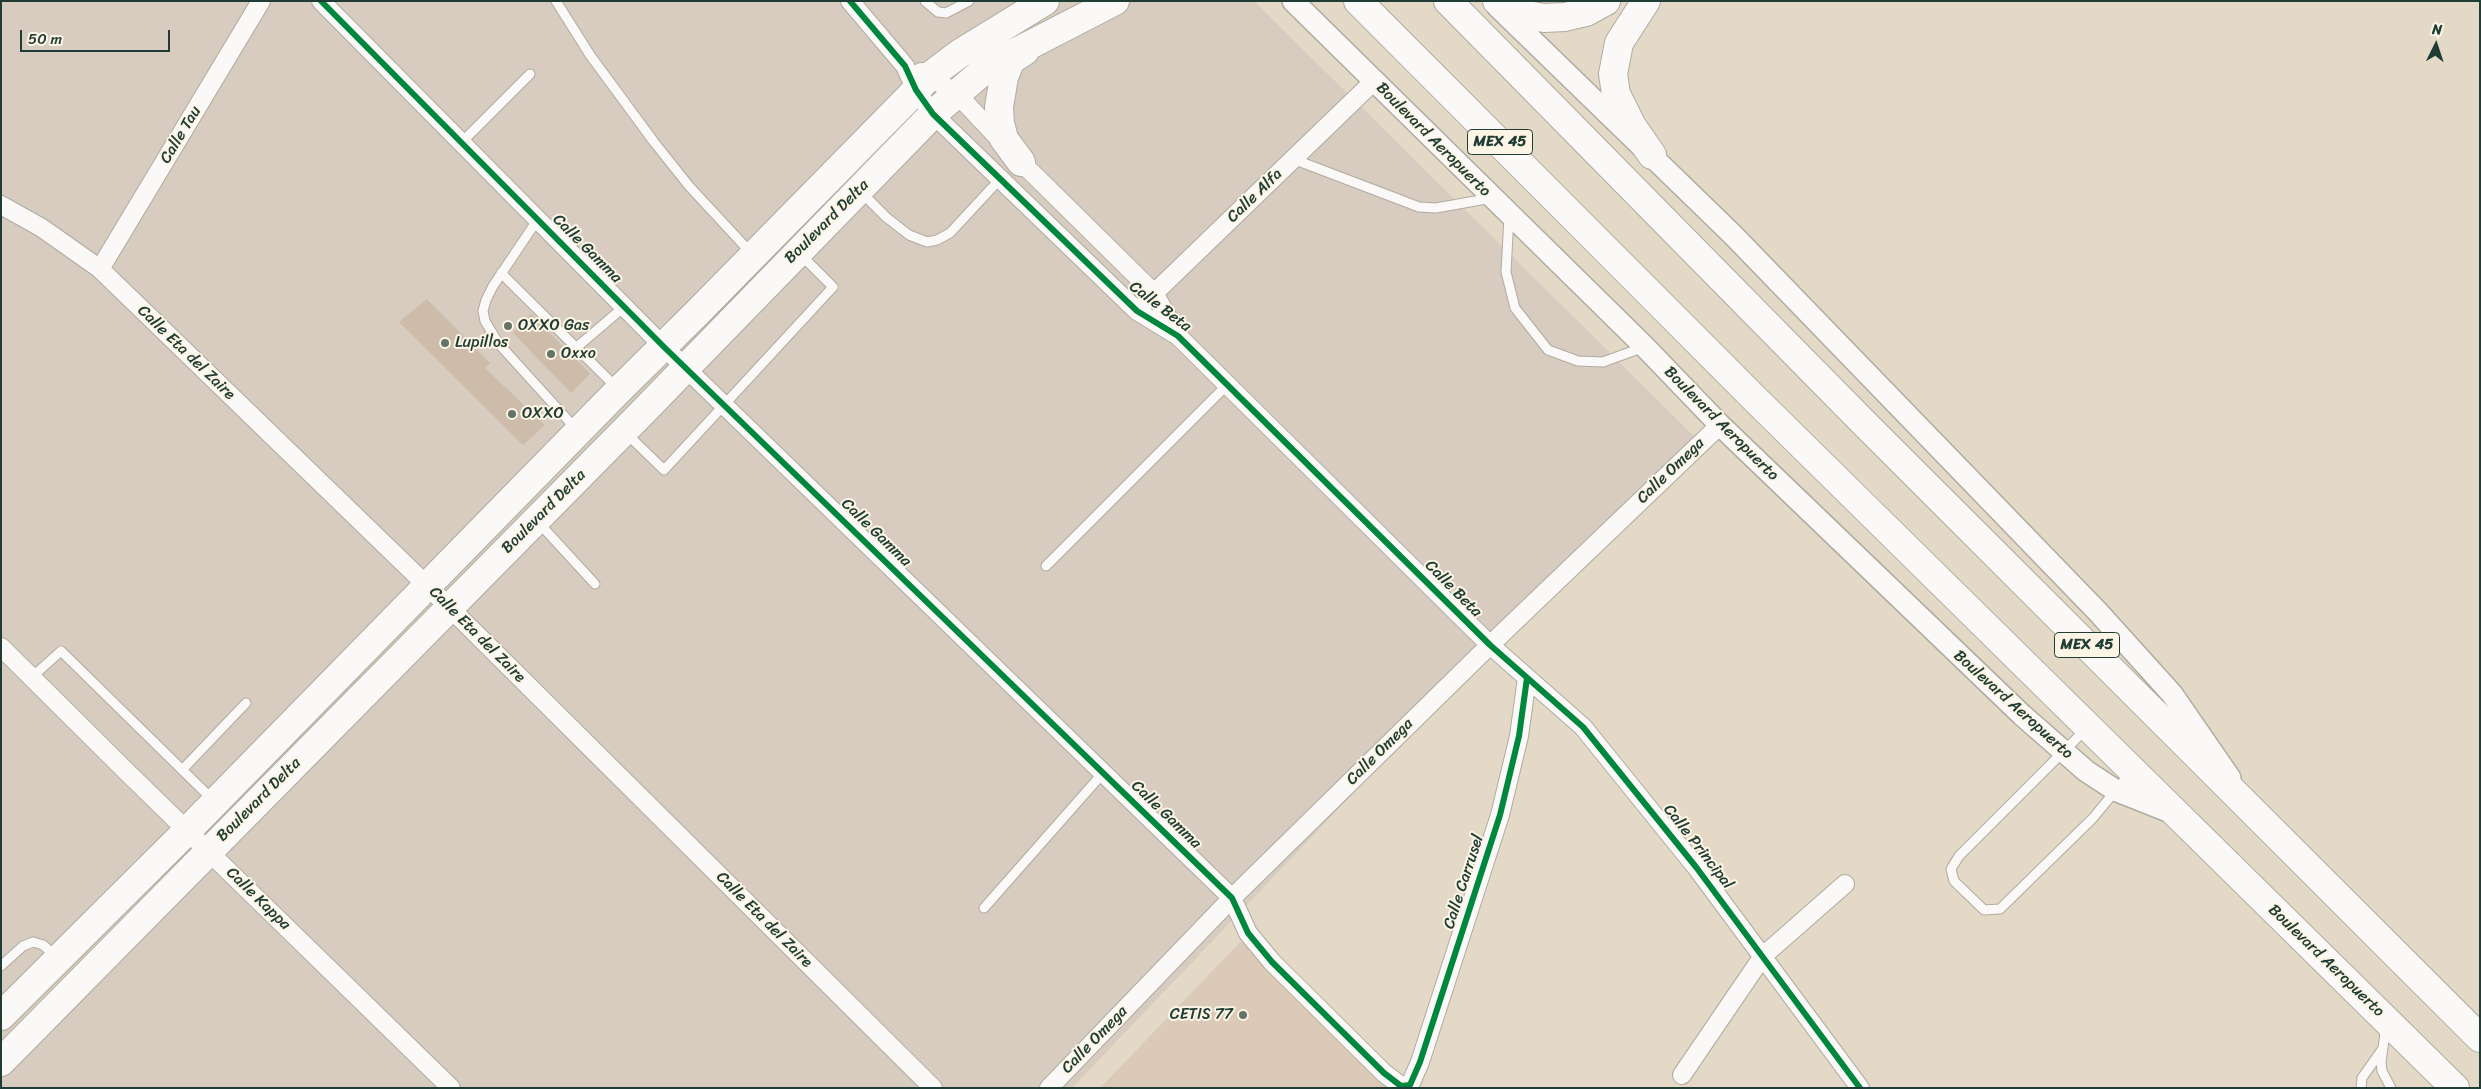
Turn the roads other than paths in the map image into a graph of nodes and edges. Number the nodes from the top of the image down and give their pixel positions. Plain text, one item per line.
1 (261, 1) edge
2 (321, 1) edge
3 (556, 1) edge
4 (850, 1) edge
5 (925, 1) edge
6 (969, 1) edge
7 (1045, 1) edge
8 (1115, 1) edge
9 (1293, 1) edge
10 (1310, 1) edge
11 (1358, 1) edge
12 (1448, 1) edge
13 (1492, 1) edge
14 (1498, 1) edge
15 (1606, 1) edge
16 (1646, 1) edge
17 (1317, 24) junction
18 (1039, 41) junction
19 (530, 74) dead end
20 (1374, 81) junction
21 (923, 83) junction
22 (956, 93) junction
23 (933, 114) junction
24 (462, 142) junction
25 (1652, 155) junction
26 (1293, 159) junction
27 (1011, 170) junction
28 (859, 190) junction
29 (1492, 198) junction
30 (1, 206) edge
31 (1509, 216) junction
32 (538, 219) junction
33 (798, 252) junction
34 (754, 256) junction
35 (100, 269) junction
36 (502, 273) junction
37 (1154, 293) junction
38 (625, 306) junction
39 (1137, 310) junction
40 (1178, 336) junction
41 (577, 347) junction
42 (664, 347) junction
43 (1645, 347) junction
44 (686, 367) junction
45 (1227, 385) junction
46 (618, 390) junction
47 (725, 404) junction
48 (1720, 424) junction
49 (578, 431) junction
50 (624, 431) junction
51 (536, 520) junction
52 (1046, 566) dead end
53 (595, 584) dead end
54 (426, 585) junction
55 (449, 607) junction
56 (1490, 645) junction
57 (1, 647) edge
58 (32, 677) junction
59 (1527, 678) junction
60 (246, 703) dead end
61 (2089, 726) junction
62 (2064, 751) junction
63 (182, 770) junction
64 (1103, 773) junction
65 (2124, 780) junction
66 (214, 802) junction
67 (2246, 804) junction
68 (187, 831) junction
69 (208, 852) junction
70 (1845, 884) dead end
71 (1232, 898) junction
72 (984, 908) dead end
73 (1763, 956) junction
74 (59, 958) junction
75 (1, 966) edge
76 (1, 1016) edge
77 (2387, 1021) junction
78 (2480, 1038) edge
79 (2381, 1051) junction
80 (1, 1062) edge
81 (1682, 1075) dead end
82 (1405, 1087) edge
83 (451, 1088) edge
84 (933, 1088) edge
85 (1049, 1088) edge
86 (1860, 1088) edge
87 (2360, 1088) edge
88 (2392, 1088) edge
89 (2455, 1088) edge

1 - 35 street, Calle Tau
2 - 24 street, Calle Gamma
3 - 34 lane
4 - 21 street, Calle Beta
5 - 6 lane
7 - 21 main road, Boulevard Delta
8 - 18 main road, Boulevard Delta
9 - 17 street, Boulevard Aeropuerto
10 - 17 street
11 - 61 main road, Boulevard Aeropuerto / MEX 45
12 - 67 main road, MEX 45
13 - 25 street
14 - 15 main road
16 - 25 main road
17 - 20 street, Boulevard Aeropuerto
18 - 22 main road, Boulevard Delta
18 - 27 main road
19 - 24 lane
20 - 26 street, Calle Alfa
20 - 29 street, Boulevard Aeropuerto
21 - 22 street, Calle Beta
21 - 23 street, Calle Beta
21 - 34 main road, Boulevard Delta
22 - 23 main road, Boulevard Delta
22 - 27 street, Calle Beta
23 - 27 street, Calle Beta
23 - 28 main road, Boulevard Delta
24 - 32 street, Calle Gamma
25 - 67 street
26 - 29 lane
26 - 37 street, Calle Alfa
27 - 28 lane
27 - 37 street, Calle Beta
27 - 39 street, Calle Beta
28 - 33 main road, Boulevard Delta
29 - 31 street, Boulevard Aeropuerto
30 - 35 street, Calle Eta del Zaire
31 - 43 street, Boulevard Aeropuerto
31 - 43 lane
32 - 36 lane
32 - 38 street, Calle Gamma
33 - 44 main road, Boulevard Delta
33 - 47 lane
34 - 42 main road, Boulevard Delta
35 - 54 street, Calle Eta del Zaire
36 - 41 lane
36 - 49 lane
37 - 39 street, Calle Alfa
37 - 40 street, Calle Beta
38 - 41 lane
38 - 42 street, Calle Gamma
39 - 40 street, Calle Beta
40 - 45 street, Calle Beta
41 - 46 lane
42 - 44 street, Calle Gamma
42 - 46 main road, Boulevard Delta
43 - 48 street, Boulevard Aeropuerto
44 - 47 street, Calle Gamma
44 - 50 main road, Boulevard Delta
45 - 52 lane
45 - 56 street, Calle Beta
46 - 49 main road, Boulevard Delta
47 - 50 lane
47 - 64 street, Calle Gamma
48 - 56 street, Calle Omega
48 - 62 street, Boulevard Aeropuerto
49 - 54 main road, Boulevard Delta
50 - 51 main road, Boulevard Delta
51 - 53 lane
51 - 55 main road, Boulevard Delta
54 - 55 street, Calle Eta del Zaire
54 - 66 main road, Boulevard Delta
55 - 69 main road, Boulevard Delta
55 - 84 street, Calle Eta del Zaire
56 - 59 street, Calle Principal
56 - 71 street, Calle Omega
57 - 58 street, Calle Kappa
58 - 63 lane
58 - 68 street, Calle Kappa
59 - 73 street, Calle Principal
59 - 82 street, Calle Carrusel
60 - 63 lane
61 - 62 lane
61 - 65 main road, Boulevard Aeropuerto / MEX 45
62 - 65 street, Boulevard Aeropuerto
62 - 65 lane
63 - 66 lane
64 - 71 street, Calle Gamma
64 - 72 lane
65 - 77 main road, Boulevard Aeropuerto / MEX 45
66 - 68 main road, Boulevard Delta
67 - 78 main road, MEX 45
68 - 69 street, Calle Kappa
68 - 74 main road, Boulevard Delta
69 - 80 main road, Boulevard Delta
69 - 83 street, Calle Kappa
70 - 73 street
71 - 82 street, Calle Gamma
71 - 85 street, Calle Omega
73 - 81 street
73 - 86 street, Calle Principal
74 - 75 lane
74 - 76 main road, Boulevard Delta
77 - 79 lane
77 - 89 main road, Boulevard Aeropuerto / MEX 45
79 - 87 lane
79 - 88 lane

